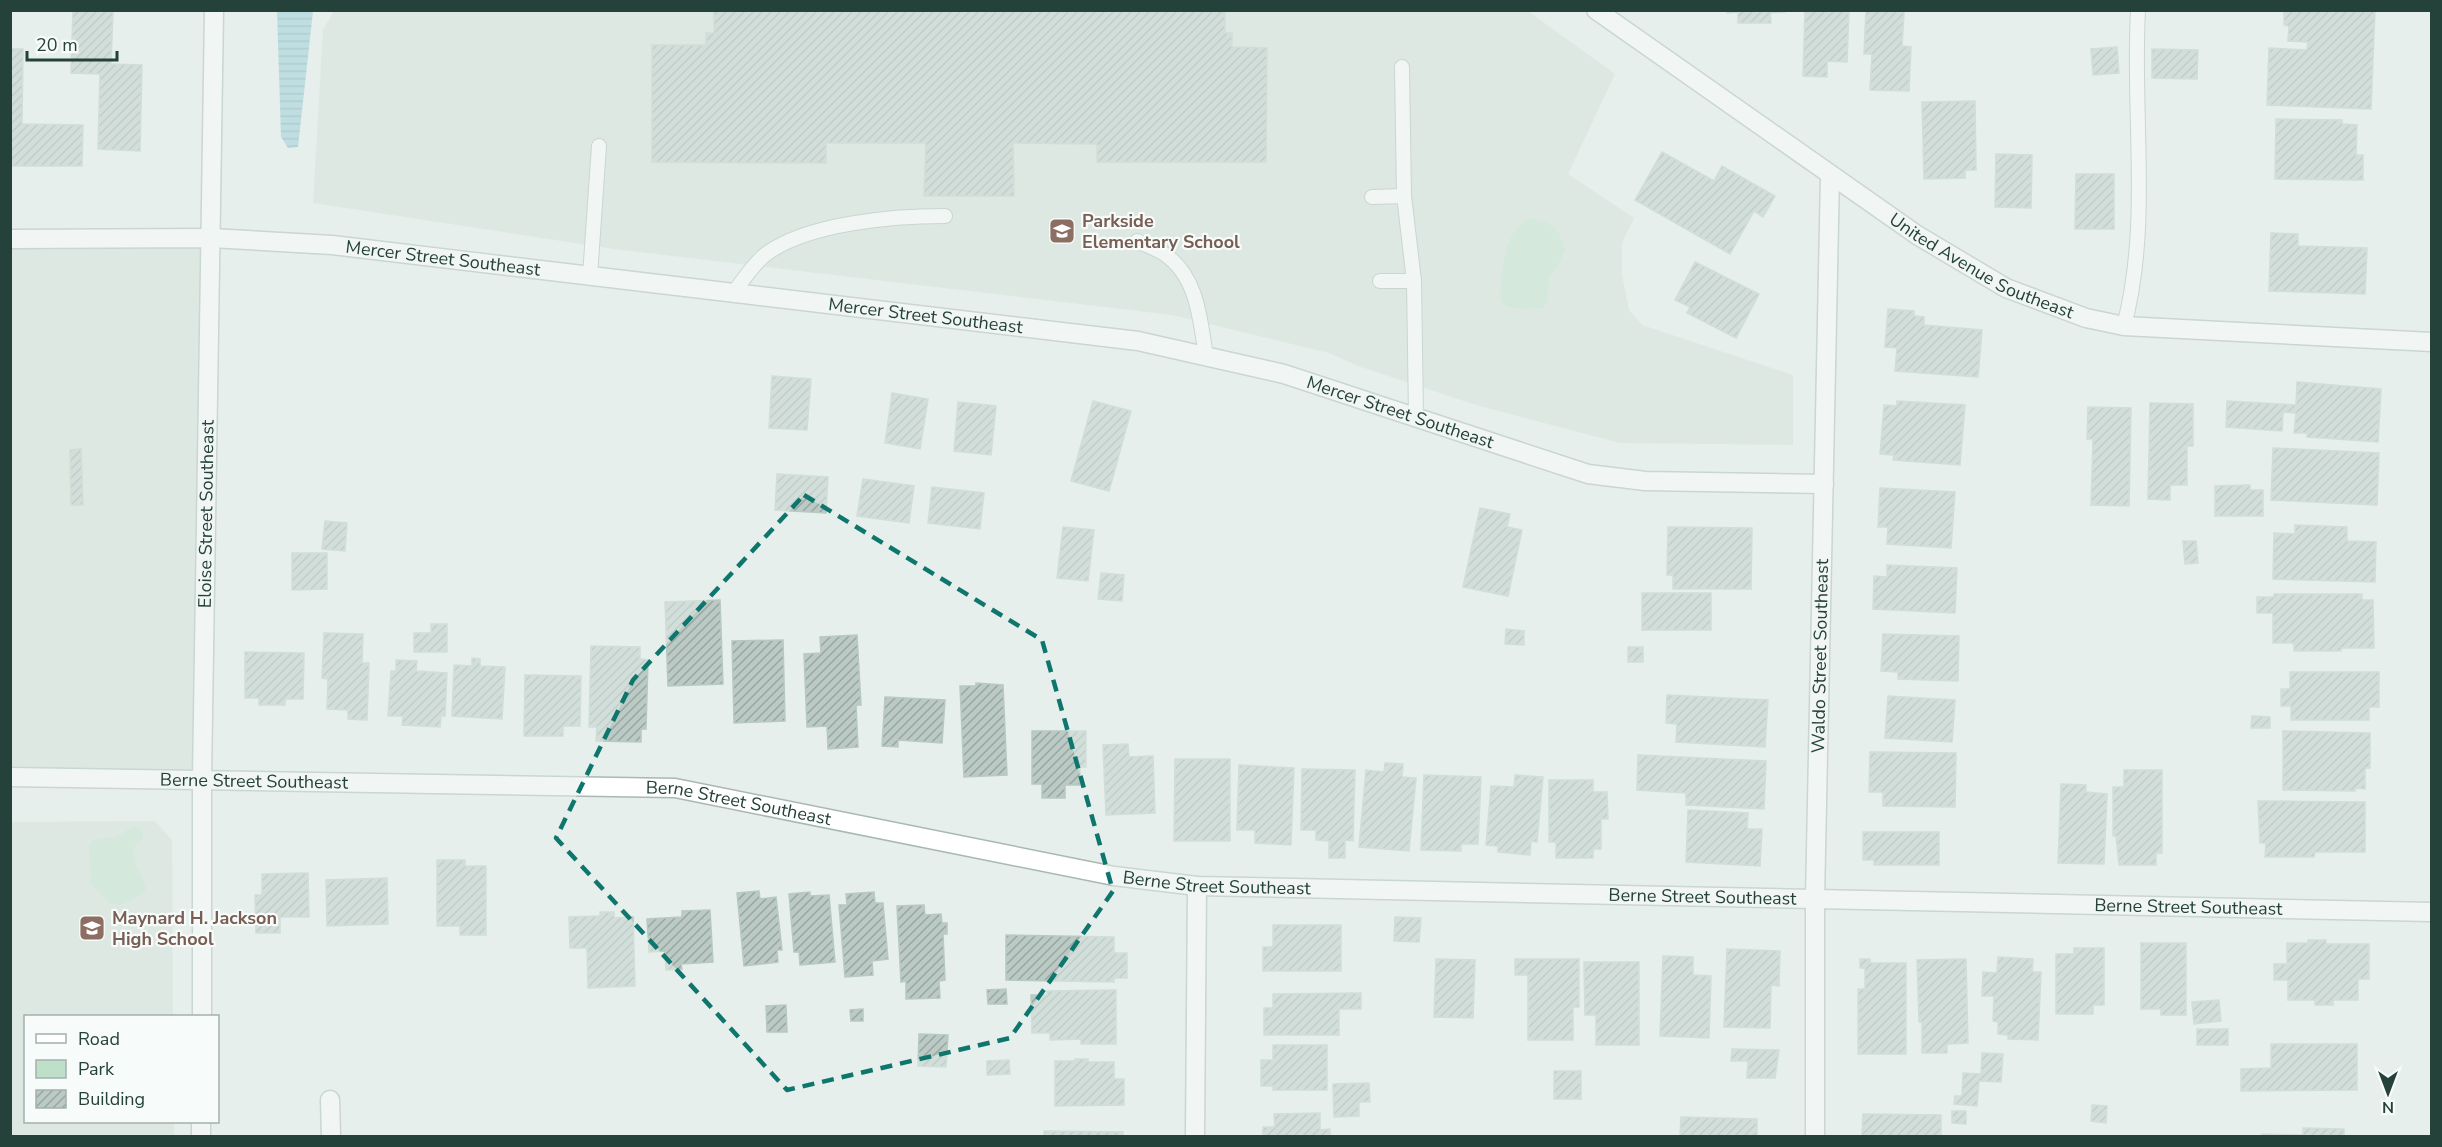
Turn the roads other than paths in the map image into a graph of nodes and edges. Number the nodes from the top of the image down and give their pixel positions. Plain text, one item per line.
1 (214, 10) edge
2 (1596, 10) edge
3 (2138, 10) edge
4 (1402, 68) dead end
5 (599, 146) dead end
6 (1830, 175) junction
7 (1404, 196) junction
8 (1372, 197) dead end
9 (945, 216) dead end
10 (211, 238) junction
11 (10, 239) edge
12 (1137, 241) dead end
13 (590, 276) junction
14 (1380, 281) dead end
15 (1414, 281) junction
16 (733, 293) junction
17 (2124, 326) junction
18 (2432, 342) edge
19 (1206, 357) junction
20 (1416, 418) junction
21 (1824, 484) junction
22 (10, 777) edge
23 (202, 779) junction
24 (1197, 886) junction
25 (1815, 899) junction
26 (2432, 912) edge
27 (202, 1015) edge
28 (330, 1100) dead end
29 (331, 1137) edge
30 (1196, 1137) edge
31 (1815, 1137) edge

1 - 10 street, Eloise Street Southeast
2 - 6 street, United Avenue Southeast
3 - 17 lane
4 - 7 lane
5 - 13 lane
6 - 17 street, United Avenue Southeast
6 - 21 street, Waldo Street Southeast
7 - 8 lane
7 - 15 lane
9 - 16 lane
10 - 11 street, Mercer Street Southeast
10 - 13 street, Mercer Street Southeast
10 - 23 street, Eloise Street Southeast
12 - 19 lane
13 - 16 street, Mercer Street Southeast
14 - 15 lane
15 - 20 lane
16 - 19 street, Mercer Street Southeast
17 - 18 street, United Avenue Southeast
19 - 20 street, Mercer Street Southeast
20 - 21 street, Mercer Street Southeast
21 - 25 street, Waldo Street Southeast
22 - 23 street, Berne Street Southeast
23 - 24 street, Berne Street Southeast
23 - 27 street, Eloise Street Southeast
24 - 25 street, Berne Street Southeast
24 - 30 street
25 - 26 street, Berne Street Southeast
25 - 31 street, Waldo Street Southeast
28 - 29 street

